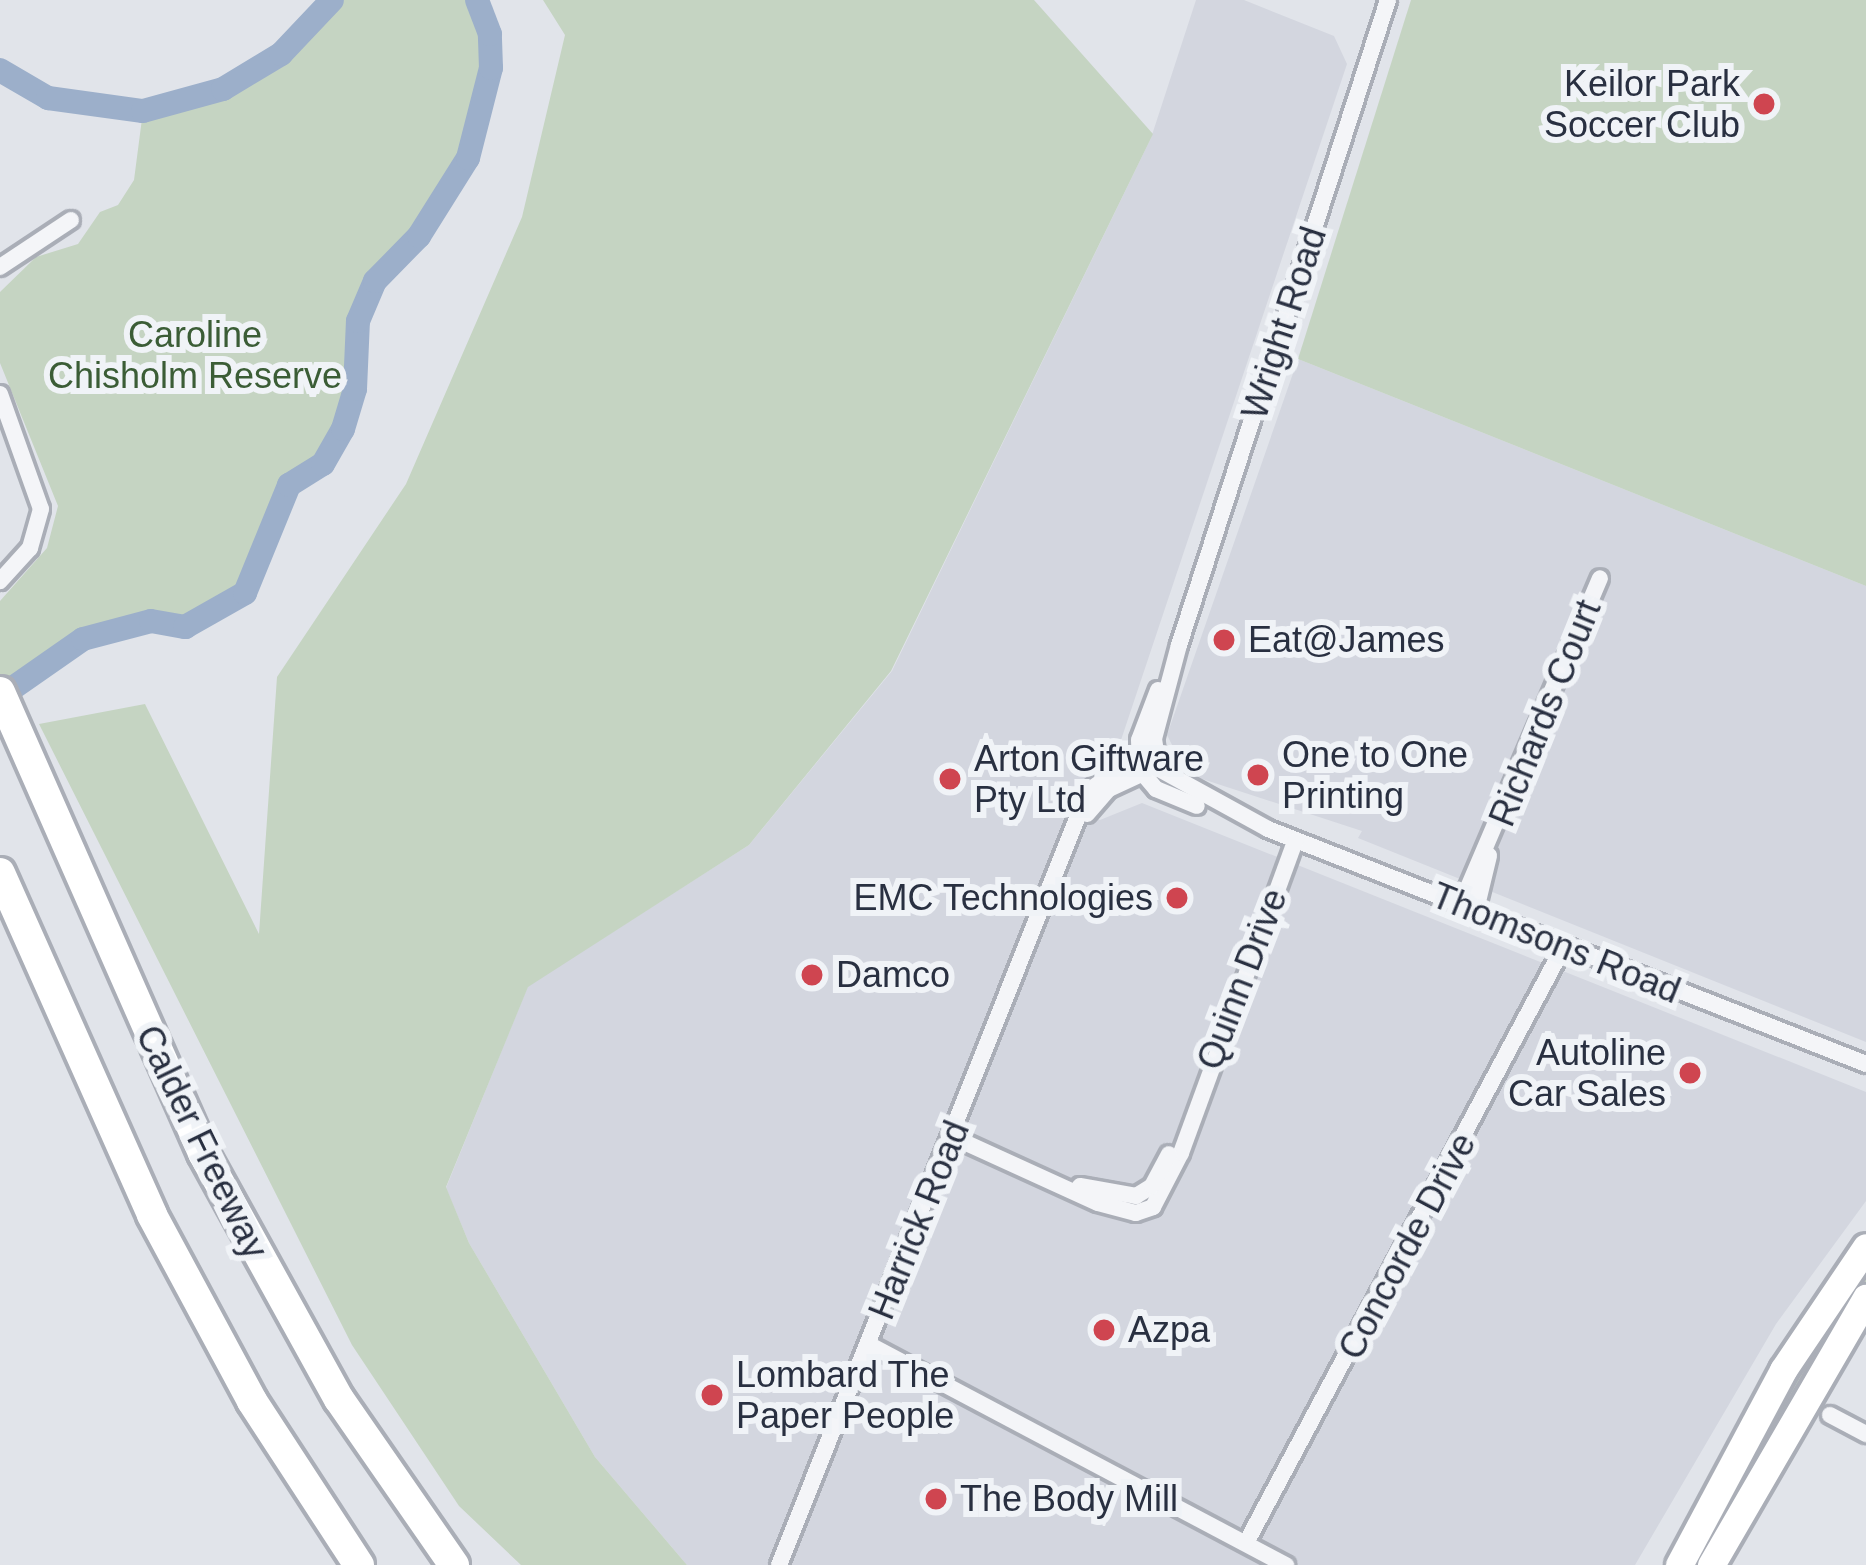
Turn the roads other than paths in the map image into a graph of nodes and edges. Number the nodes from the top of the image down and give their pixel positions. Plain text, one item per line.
1 (1388, 0) edge
2 (71, 220) dead end
3 (0, 267) edge
4 (0, 394) edge
5 (1600, 578) dead end
6 (0, 581) edge
7 (0, 692) edge
8 (1145, 769) junction
9 (1295, 841) junction
10 (0, 873) edge
11 (1468, 907) junction
12 (1564, 946) junction
13 (1866, 1067) edge
14 (953, 1137) junction
15 (1866, 1247) edge
16 (1866, 1298) edge
17 (870, 1345) junction
18 (1829, 1415) dead end
19 (1866, 1434) edge
20 (1246, 1543) junction
21 (358, 1565) edge
22 (454, 1565) edge
23 (779, 1565) edge
24 (1286, 1565) edge
25 (1678, 1565) edge
26 (1711, 1565) edge

1 - 8 street, Wright Road
2 - 3 street
4 - 6 street
5 - 11 street, Richards Court
7 - 22 highway, Calder Freeway
8 - 9 street, Thomsons Road
8 - 14 street, Harrick Road
9 - 11 street, Thomsons Road
9 - 14 street, Quinn Drive
10 - 21 highway, Calder Freeway
11 - 12 street, Thomsons Road
12 - 13 street, Thomsons Road
12 - 20 street, Concorde Drive
14 - 17 street, Harrick Road
15 - 25 main road
16 - 26 main road
17 - 20 street
17 - 23 street, Harrick Road
18 - 19 street
20 - 24 street

